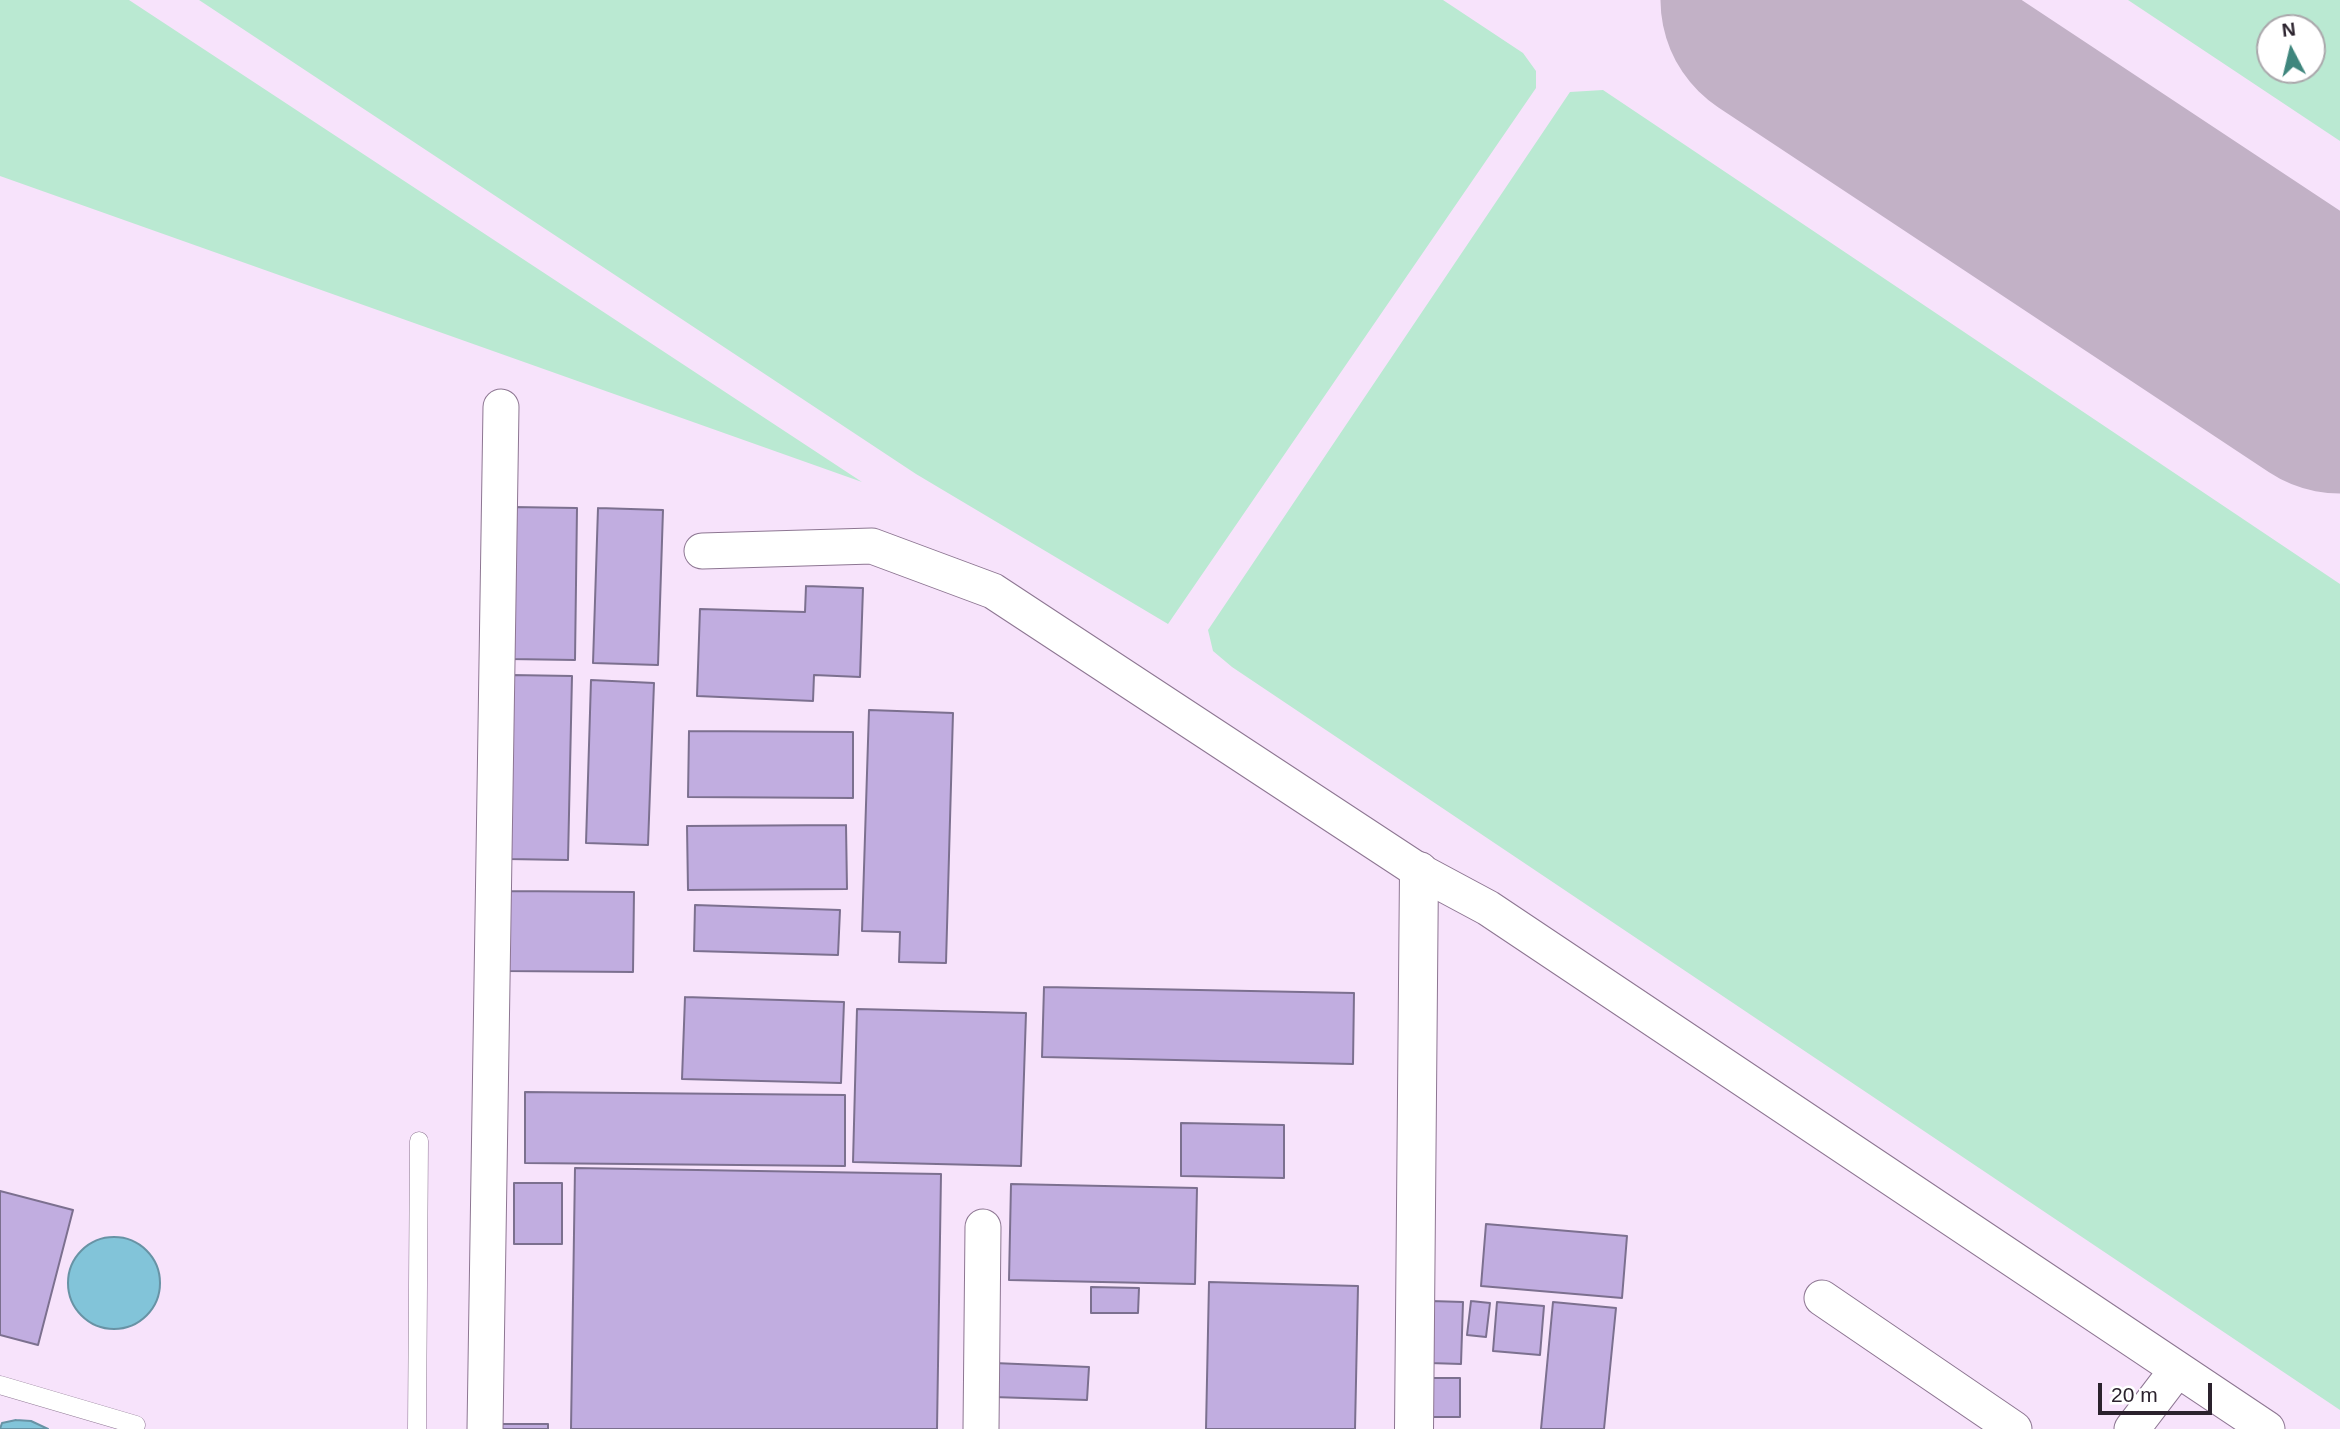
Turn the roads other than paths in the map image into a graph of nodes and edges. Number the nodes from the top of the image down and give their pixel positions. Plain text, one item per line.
1 (501, 407) dead end
2 (702, 551) dead end
3 (1419, 871) junction
4 (419, 1141) dead end
5 (983, 1227) dead end
6 (1822, 1298) dead end
7 (2177, 1370) junction
8 (0, 1385) edge
9 (134, 1429) edge
10 (417, 1429) edge
11 (485, 1429) edge
12 (981, 1429) edge
13 (1414, 1429) edge
14 (2014, 1429) edge
15 (2132, 1429) edge
16 (2267, 1429) edge

1 - 11 street
2 - 3 street
3 - 7 street
3 - 13 street
4 - 10 lane
5 - 12 street
6 - 14 street
7 - 15 street
7 - 16 street
8 - 9 lane

